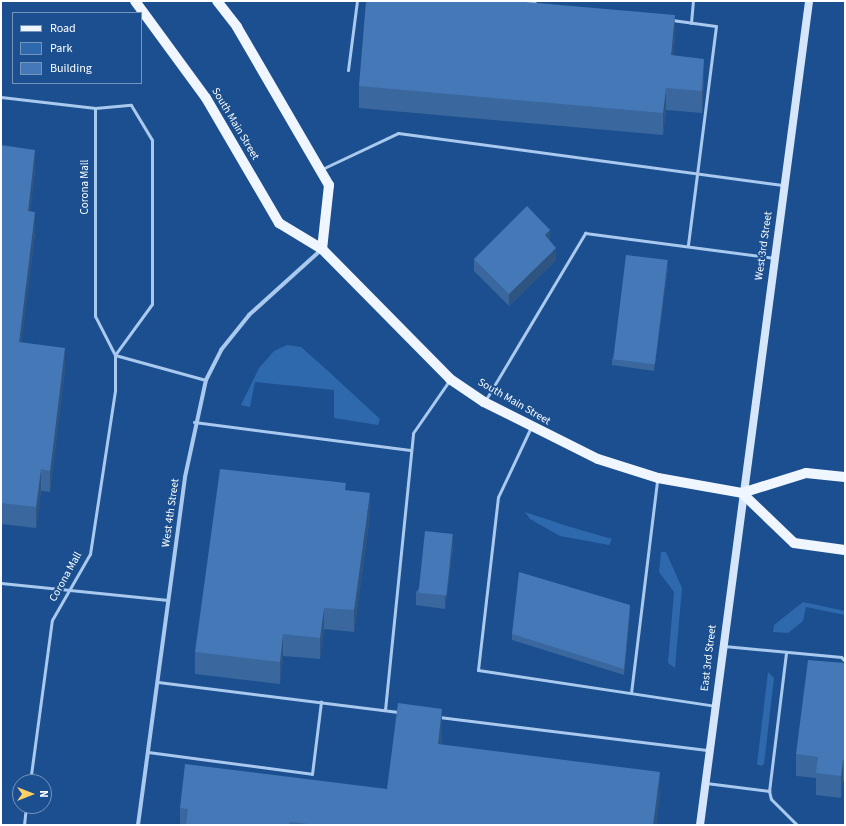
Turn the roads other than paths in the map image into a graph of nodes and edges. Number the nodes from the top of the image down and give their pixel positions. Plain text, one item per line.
1 (135, 1) edge
2 (217, 1) edge
3 (357, 1) edge
4 (520, 1) edge
5 (693, 1) edge
6 (809, 1) edge
7 (543, 4) edge
8 (668, 20) edge
9 (691, 23) junction
10 (348, 70) dead end
11 (1, 97) edge
12 (95, 108) junction
13 (321, 170) junction
14 (697, 173) junction
15 (784, 185) junction
16 (688, 246) junction
17 (322, 249) junction
18 (774, 258) junction
19 (115, 355) junction
20 (450, 379) junction
21 (206, 380) junction
22 (484, 402) junction
23 (194, 422) junction
24 (531, 427) junction
25 (410, 450) junction
26 (845, 477) edge
27 (658, 478) junction
28 (742, 493) junction
29 (845, 550) edge
30 (1, 583) edge
31 (69, 591) junction
32 (168, 600) junction
33 (722, 645) junction
34 (786, 652) junction
35 (845, 661) edge
36 (158, 682) junction
37 (631, 693) junction
38 (321, 702) junction
39 (715, 706) junction
40 (385, 710) junction
41 (407, 713) edge
42 (436, 716) edge
43 (709, 750) junction
44 (148, 752) junction
45 (31, 774) edge
46 (705, 783) junction
47 (770, 791) junction
48 (25, 814) edge
49 (24, 825) edge
50 (138, 825) edge
51 (700, 825) edge
52 (797, 825) edge

1 - 17 main road, South Main Street
2 - 13 main road
3 - 10 lane
4 - 7 lane
5 - 9 lane
6 - 15 street, West 3rd Street
8 - 9 lane
9 - 14 lane
11 - 12 lane
12 - 19 lane, Corona Mall
12 - 19 lane
13 - 14 lane
13 - 17 main road
14 - 15 lane
14 - 16 lane
15 - 18 street, West 3rd Street
16 - 18 lane
16 - 22 lane
17 - 20 main road, South Main Street
17 - 21 street, West 4th Street
18 - 28 street, West 3rd Street
19 - 21 lane
19 - 31 lane, Corona Mall
20 - 22 main road, South Main Street
20 - 25 lane
21 - 23 street, West 4th Street
22 - 24 main road, South Main Street
23 - 25 lane
23 - 32 street, West 4th Street
24 - 27 main road, South Main Street
24 - 37 lane
25 - 40 lane
26 - 28 main road, South Main Street
27 - 28 main road, South Main Street
27 - 37 lane
28 - 29 main road
28 - 33 street, East 3rd Street
30 - 31 lane
31 - 32 lane
31 - 45 lane, Corona Mall
32 - 36 street, West 4th Street
33 - 34 lane
33 - 39 street, East 3rd Street
34 - 35 lane
34 - 47 lane
36 - 38 lane
36 - 44 street, West 4th Street
37 - 39 lane
38 - 40 lane
38 - 44 lane
39 - 43 street, East 3rd Street
40 - 41 lane
42 - 43 lane
43 - 46 street, East 3rd Street
44 - 50 street, West 4th Street
46 - 47 lane
46 - 51 street, East 3rd Street
47 - 52 lane
48 - 49 lane

